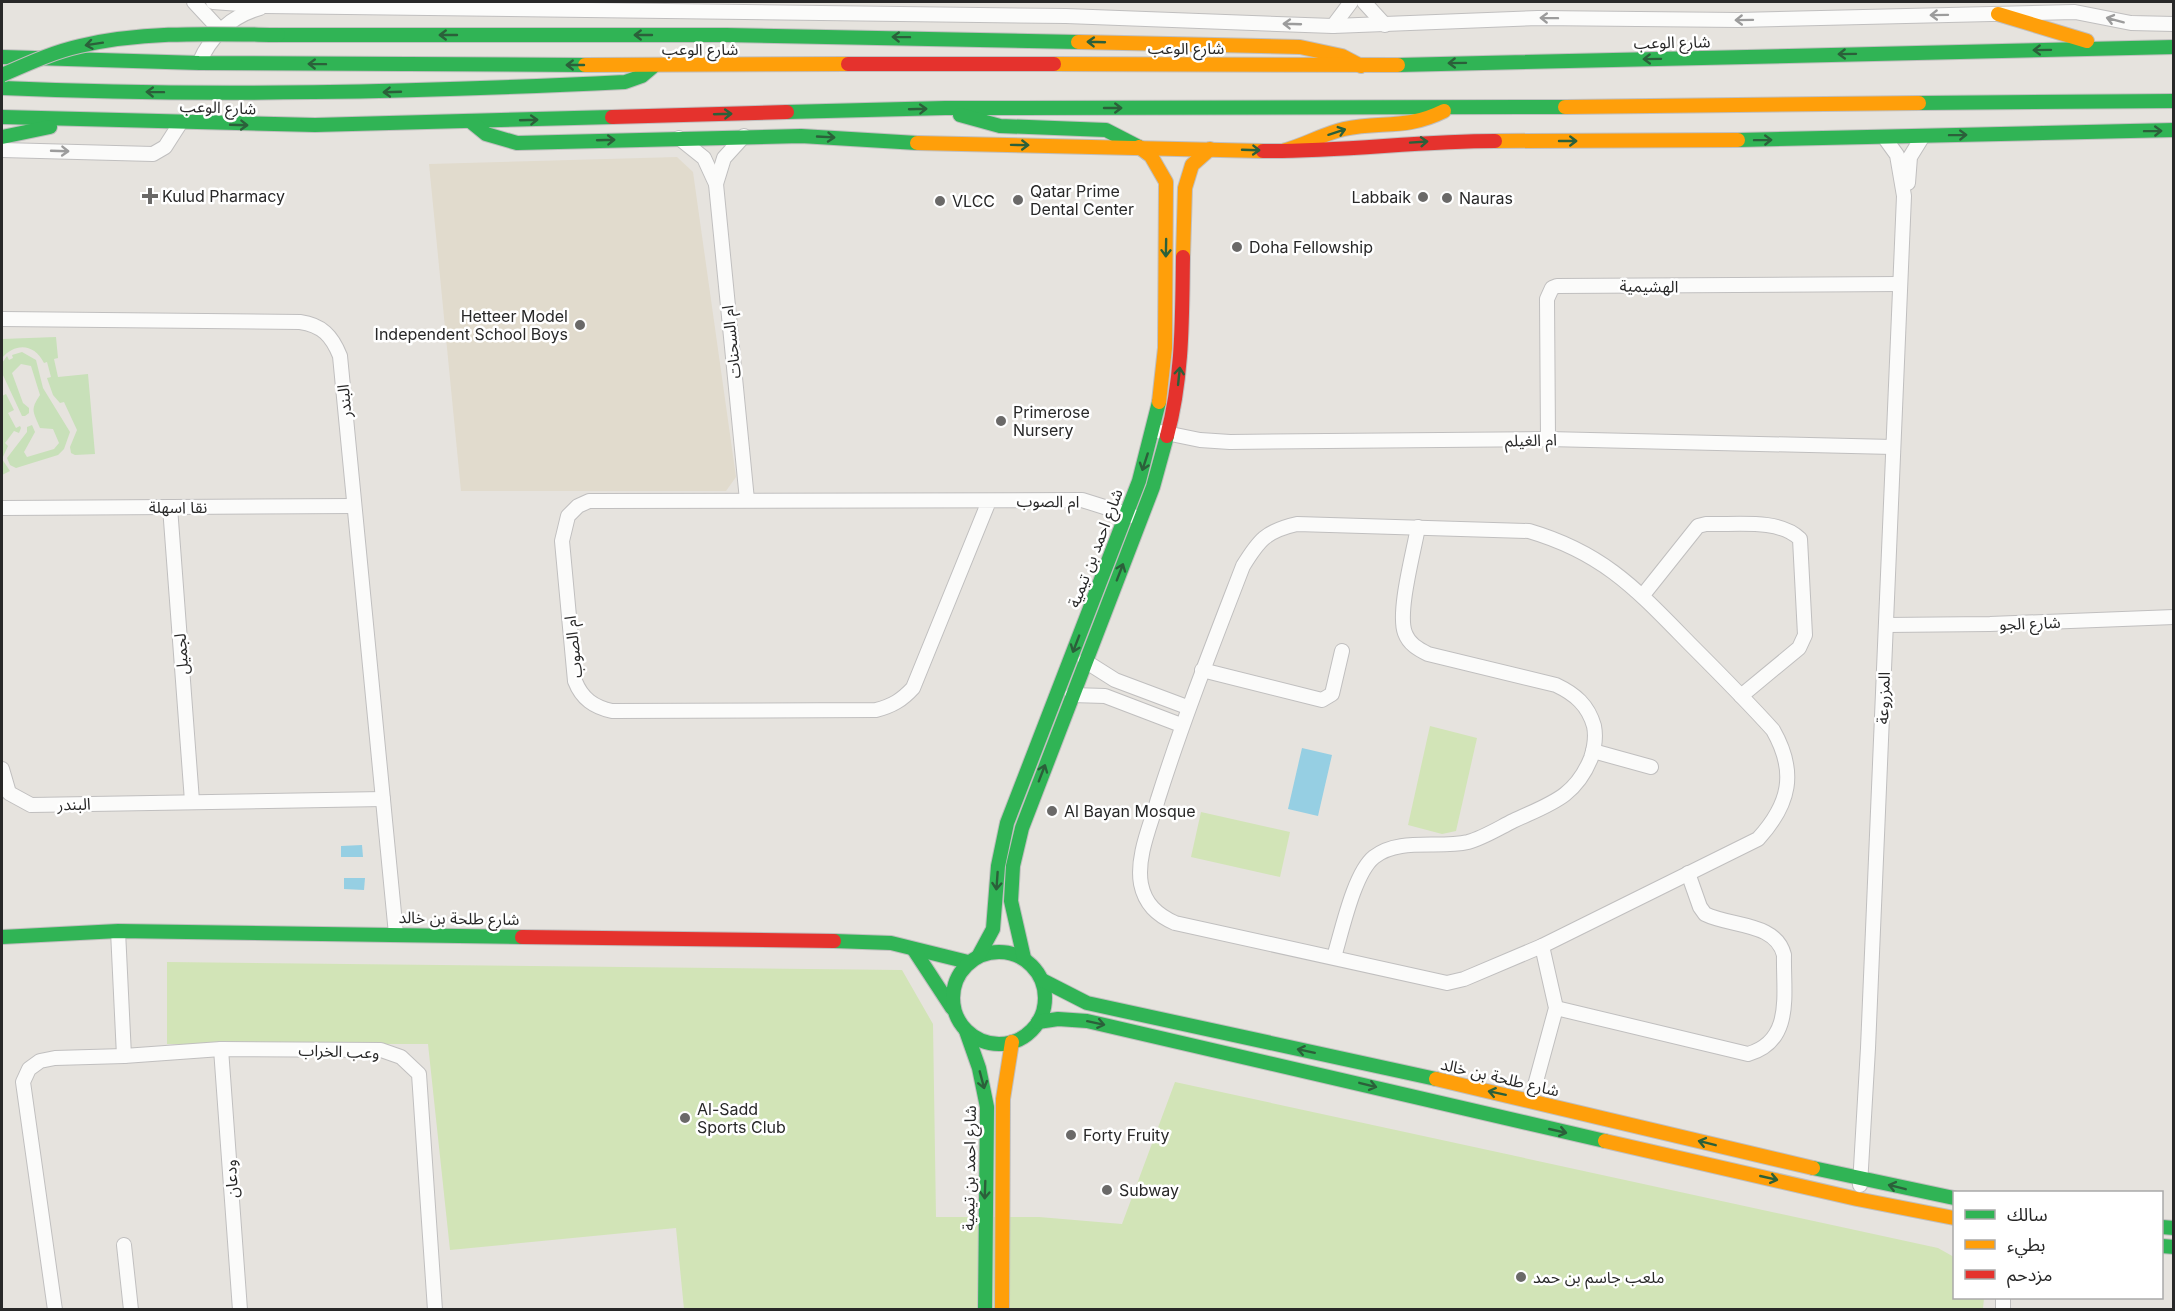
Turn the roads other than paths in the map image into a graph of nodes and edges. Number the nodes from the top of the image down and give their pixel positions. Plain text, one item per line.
1 (194, 2) edge
2 (213, 2) edge
3 (782, 2) edge
4 (1351, 2) edge
5 (1364, 2) edge
6 (557, 5) edge
7 (265, 6) junction
8 (752, 6) edge
9 (792, 12) junction
10 (1998, 14) junction
11 (2174, 24) edge
12 (1384, 25) junction
13 (1333, 26) junction
14 (220, 30) junction
15 (2174, 47) edge
16 (2121, 48) junction
17 (2, 51) edge
18 (2, 57) edge
19 (20, 57) junction
20 (199, 63) junction
21 (655, 65) junction
22 (1361, 66) junction
23 (2, 75) edge
24 (2, 88) edge
25 (2174, 101) edge
26 (945, 108) junction
27 (1448, 108) junction
28 (2, 117) edge
29 (89, 118) junction
30 (470, 121) junction
31 (181, 123) junction
32 (2174, 130) edge
33 (744, 136) junction
34 (1923, 136) junction
35 (2, 137) edge
36 (1884, 137) junction
37 (679, 138) junction
38 (1139, 147) junction
39 (1210, 149) junction
40 (2, 150) edge
41 (1282, 151) junction
42 (716, 184) junction
43 (1904, 196) junction
44 (1899, 284) junction
45 (2, 319) edge
46 (1154, 430) junction
47 (1169, 434) junction
48 (1548, 439) junction
49 (1893, 447) junction
50 (747, 500) junction
51 (989, 501) junction
52 (354, 506) junction
53 (170, 507) junction
54 (2, 508) edge
55 (1126, 513) junction
56 (1141, 519) junction
57 (1418, 527) junction
58 (1643, 595) junction
59 (2174, 617) edge
60 (1886, 625) junction
61 (1342, 651) dead end
62 (1085, 661) junction
63 (1202, 670) junction
64 (1129, 686) junction
65 (1072, 695) junction
66 (1741, 696) junction
67 (1122, 702) junction
68 (1187, 707) junction
69 (1182, 725) junction
70 (1593, 751) junction
71 (1651, 766) dead end
72 (2, 769) edge
73 (383, 799) junction
74 (192, 801) junction
75 (1688, 873) junction
76 (118, 931) junction
77 (396, 934) junction
78 (2, 937) edge
79 (1542, 946) junction
80 (914, 950) junction
81 (1334, 957) junction
82 (1024, 958) junction
83 (974, 959) junction
84 (1042, 980) junction
85 (1556, 1008) junction
86 (956, 1015) junction
87 (1038, 1022) junction
88 (966, 1031) junction
89 (1012, 1042) junction
90 (221, 1049) junction
91 (124, 1056) junction
92 (1531, 1100) junction
93 (1861, 1178) junction
94 (1953, 1198) edge
95 (1857, 1199) junction
96 (1953, 1218) edge
97 (124, 1245) dead end
98 (55, 1310) edge
99 (131, 1310) edge
100 (240, 1310) edge
101 (435, 1310) edge
102 (985, 1310) edge
103 (1002, 1310) edge

1 - 14 street
2 - 7 street, شارع الوعب
3 - 9 street
4 - 13 street
5 - 12 street
6 - 7 street, شارع الوعب
6 - 8 street, شارع الوعب
7 - 14 street, شارع الوعب
8 - 9 street, شارع الوعب
13 -> 9 street, شارع الوعب
11 -> 10 street, شارع الوعب
10 -> 12 street, شارع الوعب
10 - 16 main road
12 - 13 street, شارع الوعب
14 - 20 street, شارع الوعب
15 - 16 main road, شارع الوعب
16 -> 22 main road, شارع الوعب
17 - 19 main road
18 - 19 main road, شارع الوعب
19 - 20 main road, شارع الوعب
21 -> 20 main road, شارع الوعب
21 - 22 main road, شارع الوعب
21 -> 24 main road
22 -> 23 main road, bridge
25 - 27 main road, شارع الوعب
26 -> 27 main road, شارع الوعب
30 -> 26 main road, شارع الوعب
26 - 38 main road
41 -> 27 main road
28 - 29 main road, شارع الوعب
29 - 31 main road, شارع الوعب
29 - 35 main road
31 -> 30 main road, شارع الوعب
30 -> 37 main road
40 -> 31 street
34 -> 32 main road
33 - 37 main road
33 -> 38 main road
33 - 42 street, ام السحنات
34 - 36 main road
34 - 43 street, المزروعة
41 -> 36 main road
36 - 43 street, المزروعة
37 - 42 street, ام السحنات
38 - 39 main road
38 -> 46 main road, شارع احمد بن تيمية
39 -> 41 main road
47 -> 39 main road, شارع احمد بن تيمية
42 - 50 street, ام السحنات
43 - 44 street, المزروعة
44 - 48 street, الهشيمية
44 - 49 street, المزروعة
45 - 52 street, البندر
46 - 47 street, ام الغيلم
46 -> 55 main road, شارع احمد بن تيمية
47 - 48 street, ام الغيلم
47 - 56 main road, شارع احمد بن تيمية
48 - 49 street, ام الغيلم
49 - 60 street, المزروعة
50 - 51 street, ام الصوب
50 - 51 street, ام الصوب
51 - 55 street, ام الصوب
52 - 53 street, نقا اسهلة
52 - 73 street, البندر
53 - 54 street, نقا اسهلة
53 - 74 street, لجميل
55 - 56 street, ام الصوب
55 -> 83 main road, شارع احمد بن تيمية
62 -> 56 main road, شارع احمد بن تيمية
57 - 58 street
57 - 63 street
57 - 70 street
58 - 66 street
58 - 66 street
59 - 60 street, شارع الجو
60 - 93 street, المزروعة
61 - 63 street
62 - 64 street
62 - 65 main road, شارع احمد بن تيمية
63 - 68 street
64 - 67 street
64 - 68 street
65 - 67 street
82 -> 65 main road, شارع احمد بن تيمية
66 - 75 street
67 - 69 street
68 - 69 street
69 - 81 street
70 - 71 street
70 - 81 street
72 - 74 street, البندر
73 - 74 street, البندر
73 - 77 street, البندر
75 - 79 street
75 - 85 street
76 - 77 main road, شارع طلحة بن خالد
76 - 78 main road, شارع طلحة بن خالد
76 - 91 street
77 - 80 main road, شارع طلحة بن خالد
79 - 81 street
79 - 85 street
80 - 83 main road, شارع طلحة بن خالد
80 - 86 main road
82 - 83 main road
82 - 84 main road
83 - 86 main road
84 - 87 main road
92 -> 84 main road, شارع طلحة بن خالد
85 - 92 street
86 - 88 main road
87 - 89 main road
87 -> 95 main road
88 - 89 main road
88 -> 102 main road, شارع احمد بن تيمية
89 - 103 main road, شارع احمد بن تيمية
90 - 91 street, وعب الخراب
90 - 100 street, ودعان
90 - 101 street, وعب الخراب
91 - 98 street, وعب الخراب
93 -> 92 main road, شارع طلحة بن خالد
94 -> 93 main road, شارع طلحة بن خالد
93 - 95 street, المزروعة
95 - 96 main road
97 - 99 street

